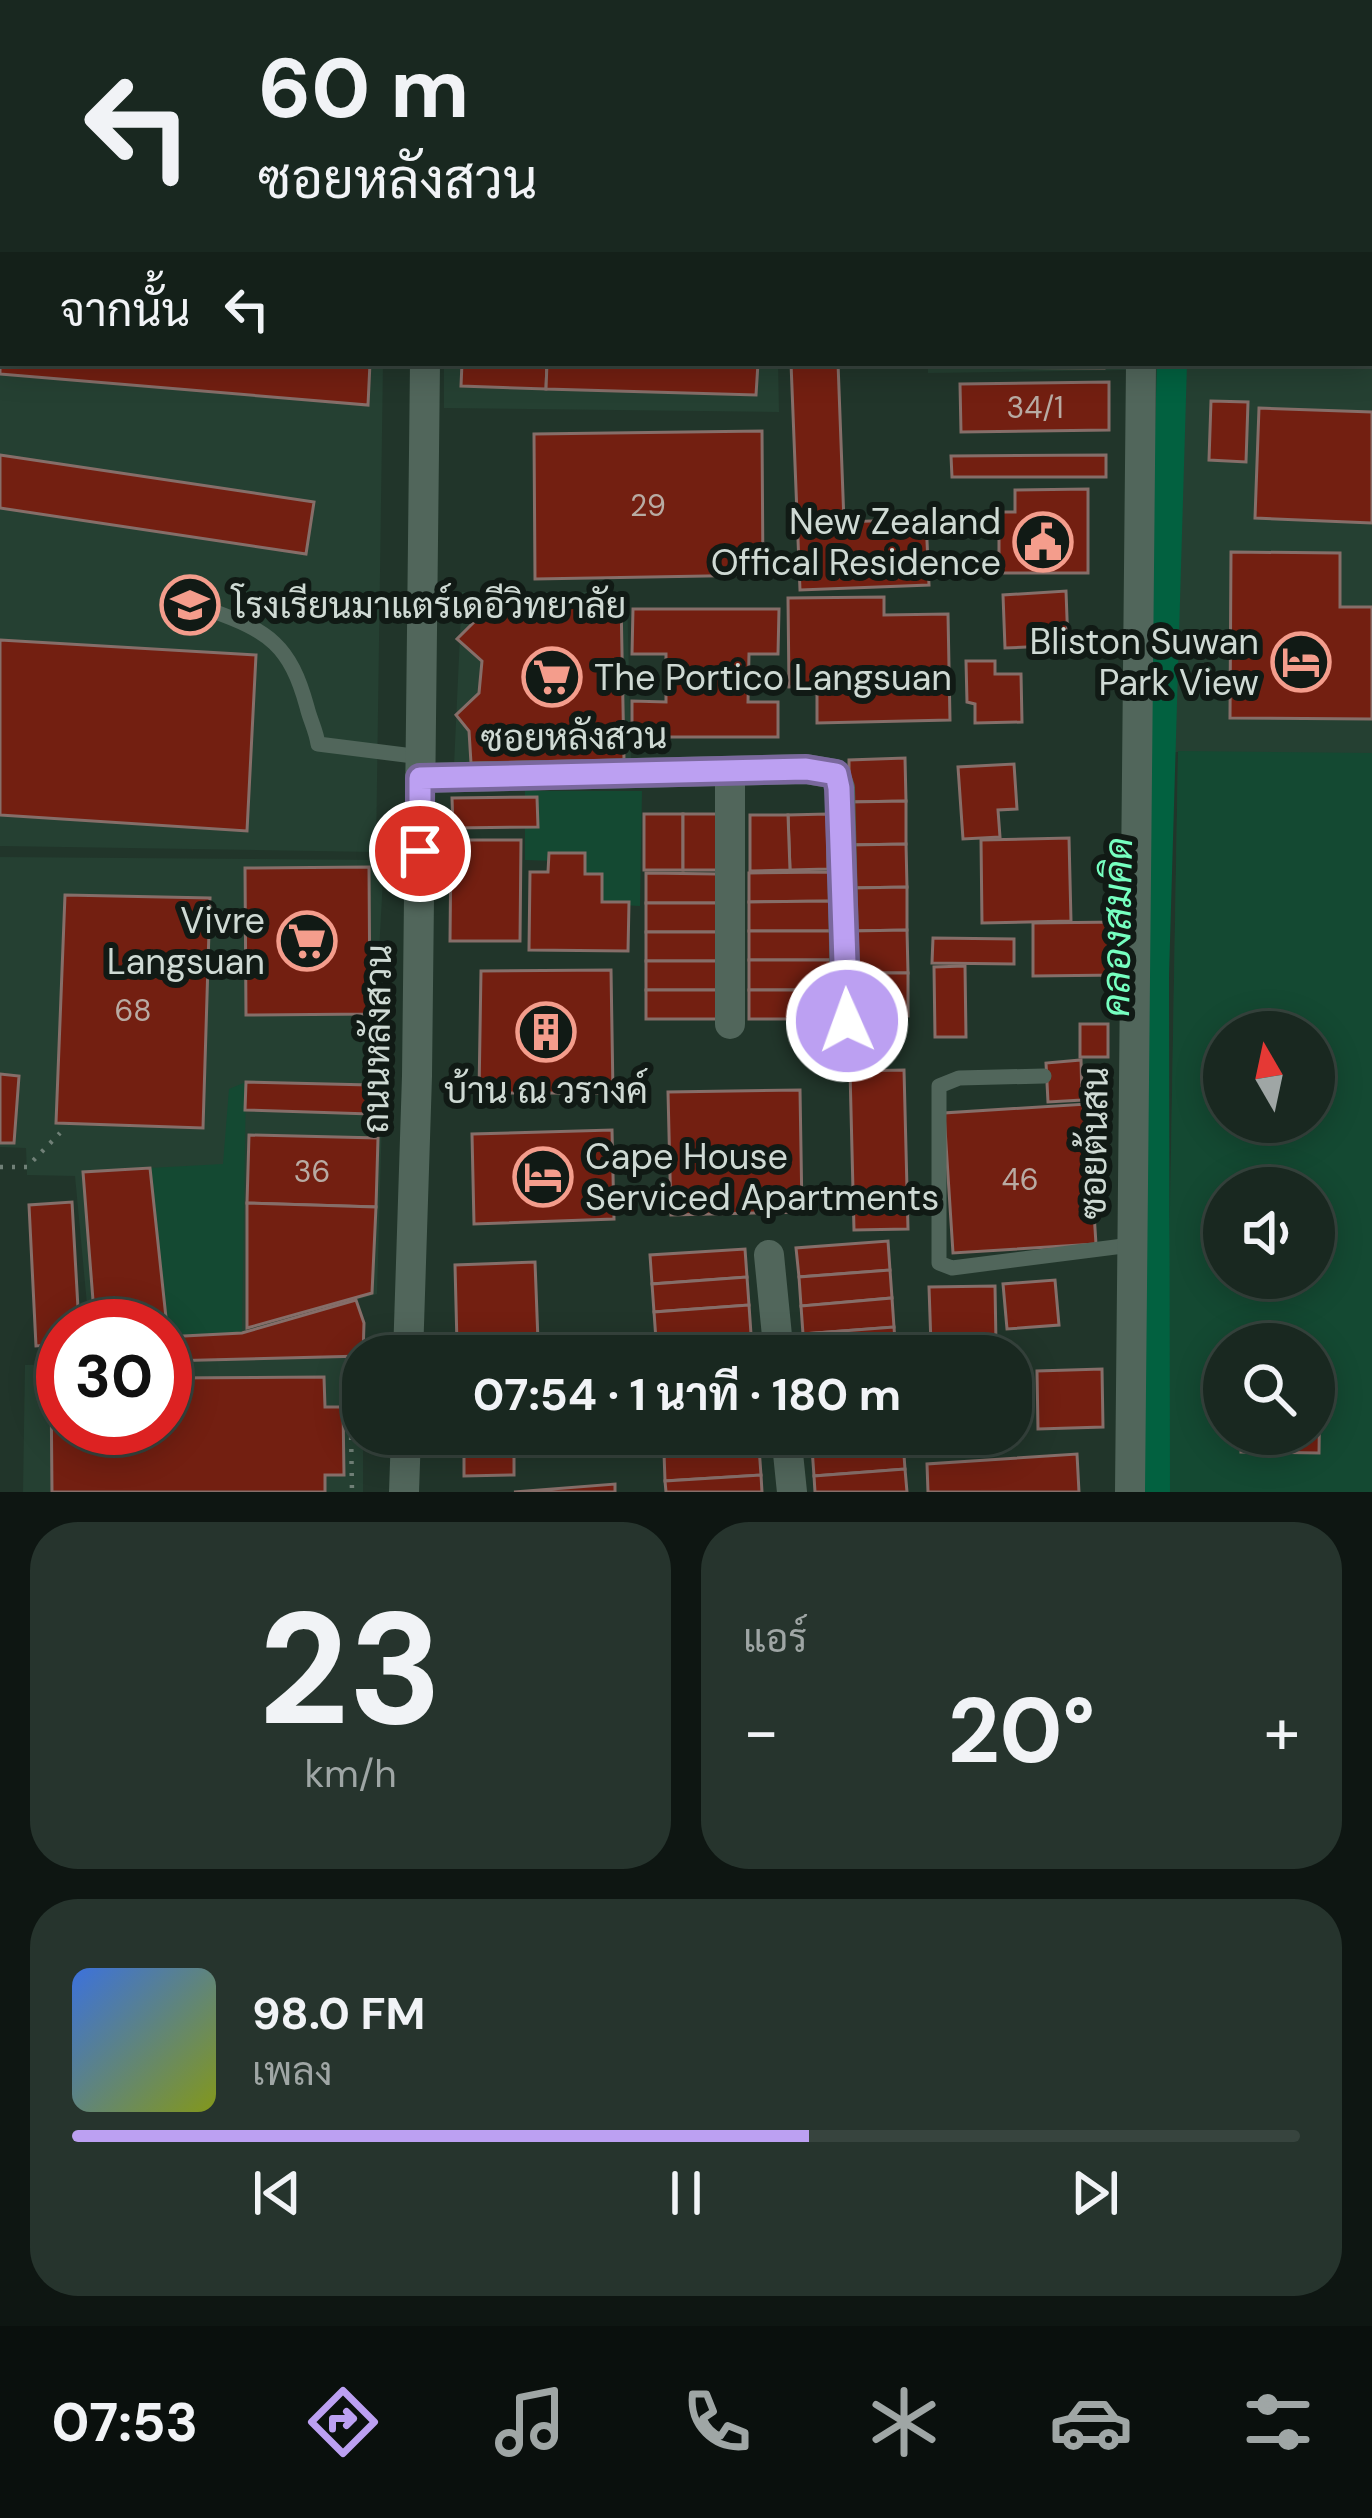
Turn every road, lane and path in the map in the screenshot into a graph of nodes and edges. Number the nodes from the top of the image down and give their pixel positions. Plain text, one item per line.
1 (425, 366) edge
2 (1141, 366) edge
3 (210, 610) dead end
4 (420, 767) junction
5 (730, 772) junction
6 (847, 1021) dead end
7 (730, 1024) dead end
8 (1044, 1076) dead end
9 (60, 1133) dead end
10 (0, 1167) edge
11 (1131, 1245) junction
12 (770, 1255) dead end
13 (409, 1335) edge
14 (777, 1335) edge
15 (351, 1455) edge
16 (405, 1455) edge
17 (788, 1455) edge
18 (352, 1492) edge
19 (404, 1492) edge
20 (792, 1492) edge
21 (1130, 1492) edge

1 - 4 street, ถนนหลังสวน
2 - 11 street, ซอยต้นสน
3 - 4 lane
4 - 5 street, ซอยหลังสวน
4 - 13 street, ถนนหลังสวน
5 - 6 street, ซอยหลังสวน
5 - 7 street
8 - 11 lane
9 - 10 path
11 - 21 street, ซอยต้นสน
12 - 14 street
15 - 18 path
16 - 19 street
17 - 20 street

